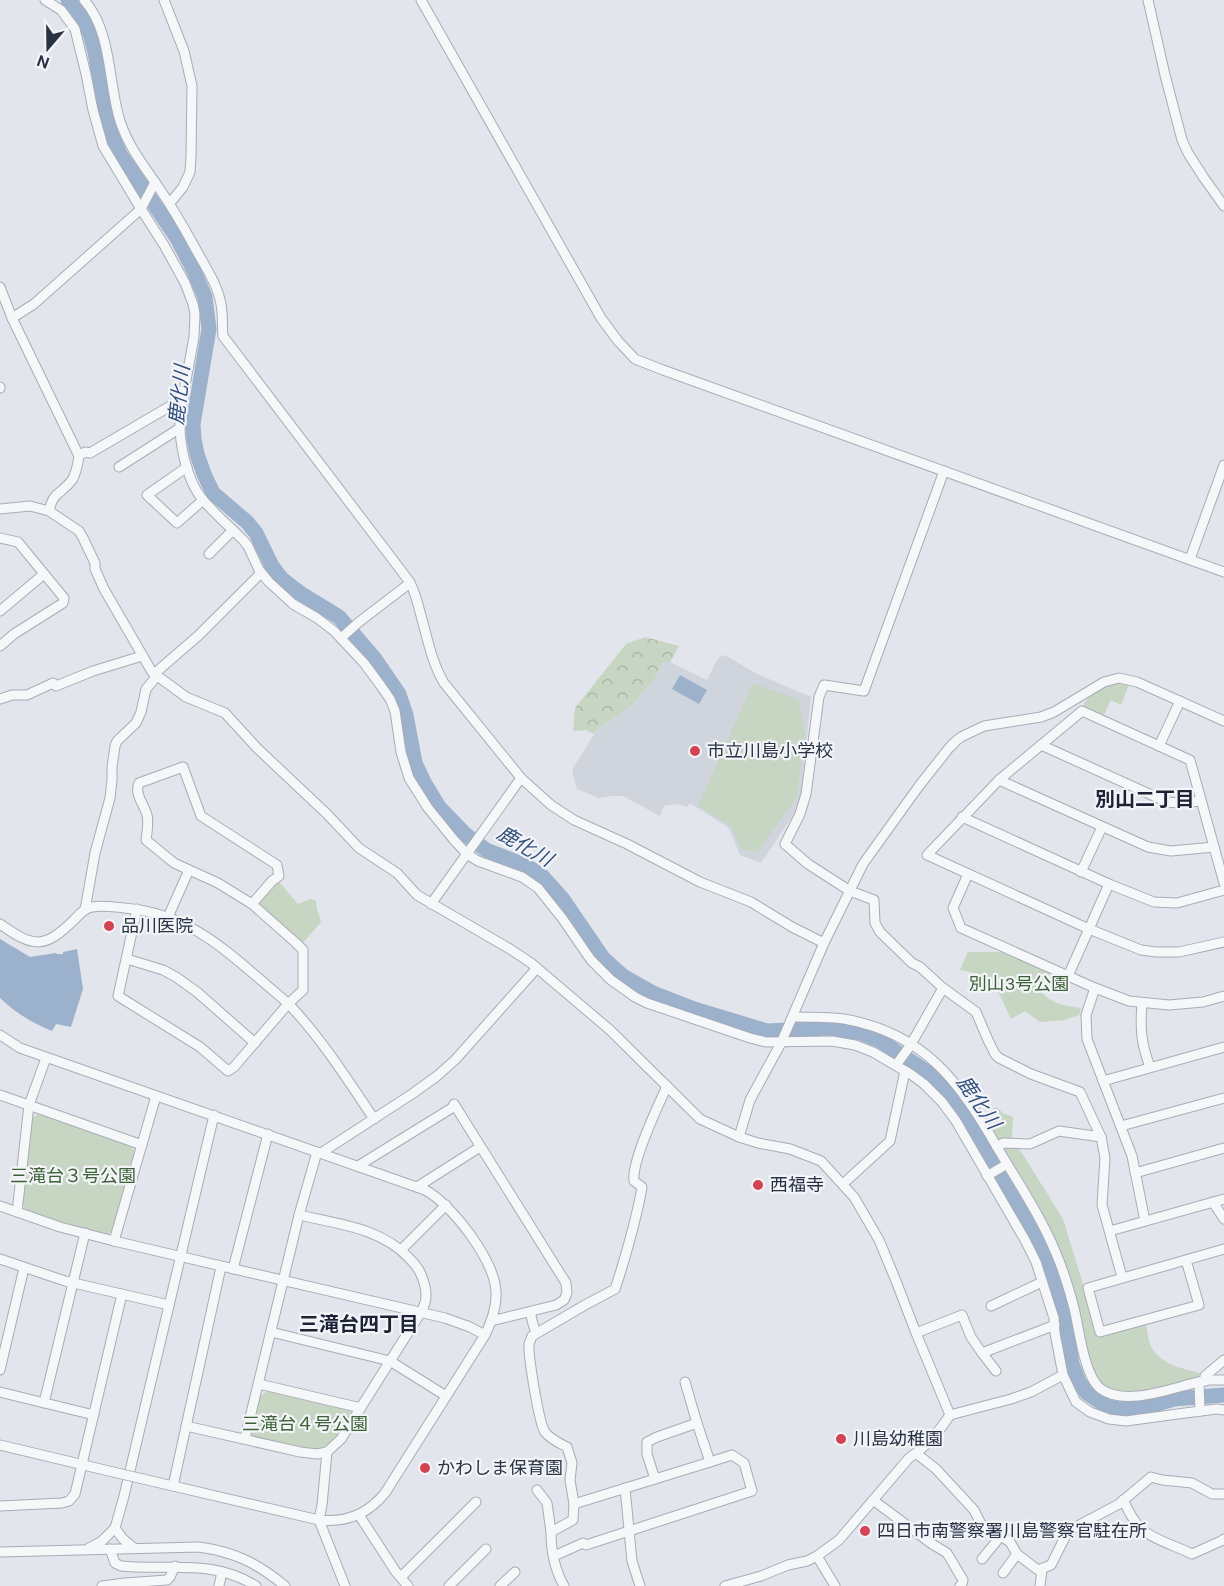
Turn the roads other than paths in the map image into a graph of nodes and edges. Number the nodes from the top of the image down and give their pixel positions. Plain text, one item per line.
1 (45, 0) edge
2 (84, 0) edge
3 (164, 0) edge
4 (421, 0) edge
5 (1148, 0) edge
6 (155, 184) junction
7 (170, 203) junction
8 (1224, 206) edge
9 (141, 209) junction
10 (0, 287) edge
11 (12, 318) junction
12 (184, 398) junction
13 (180, 428) junction
14 (79, 456) junction
15 (1224, 465) edge
16 (119, 467) dead end
17 (187, 467) junction
18 (944, 471) junction
19 (203, 500) junction
20 (0, 509) edge
21 (49, 511) junction
22 (234, 530) junction
23 (0, 538) edge
24 (209, 554) dead end
25 (1190, 559) junction
26 (1224, 572) edge
27 (261, 573) junction
28 (44, 574) junction
29 (410, 583) junction
30 (0, 611) edge
31 (342, 637) junction
32 (1, 642) edge
33 (142, 656) junction
34 (155, 675) junction
35 (0, 699) edge
36 (1180, 701) junction
37 (1224, 722) edge
38 (1041, 745) junction
39 (1159, 746) junction
40 (521, 778) junction
41 (999, 780) junction
42 (1202, 801) junction
43 (963, 818) junction
44 (1102, 827) junction
45 (1214, 847) junction
46 (467, 854) junction
47 (189, 870) junction
48 (1082, 872) junction
49 (968, 874) junction
50 (1224, 883) edge
51 (1109, 884) junction
52 (850, 891) junction
53 (1224, 891) edge
54 (252, 904) junction
55 (432, 904) junction
56 (85, 909) junction
57 (137, 909) junction
58 (168, 917) junction
59 (0, 924) edge
60 (1089, 929) junction
61 (1224, 942) edge
62 (824, 943) junction
63 (127, 959) junction
64 (537, 968) junction
65 (1068, 976) junction
66 (943, 988) junction
67 (1095, 988) junction
68 (1224, 996) edge
69 (1142, 1003) junction
70 (288, 1004) junction
71 (792, 1018) junction
72 (0, 1035) edge
73 (782, 1041) junction
74 (255, 1043) junction
75 (911, 1044) junction
76 (1224, 1047) edge
77 (46, 1058) junction
78 (900, 1067) junction
79 (1150, 1067) junction
80 (1103, 1081) junction
81 (667, 1086) junction
82 (0, 1095) edge
83 (156, 1096) junction
84 (1224, 1098) edge
85 (29, 1105) junction
86 (214, 1115) junction
87 (374, 1119) junction
88 (1121, 1126) junction
89 (268, 1134) junction
90 (739, 1137) junction
91 (1101, 1137) junction
92 (142, 1145) junction
93 (480, 1147) junction
94 (998, 1147) junction
95 (1224, 1148) edge
96 (319, 1152) junction
97 (1007, 1164) junction
98 (358, 1166) junction
99 (1136, 1173) junction
100 (988, 1175) junction
101 (843, 1184) junction
102 (417, 1187) junction
103 (1224, 1199) edge
104 (1213, 1202) junction
105 (446, 1205) junction
106 (0, 1206) edge
107 (17, 1212) junction
108 (299, 1215) junction
109 (1224, 1219) edge
110 (1145, 1221) junction
111 (1110, 1231) junction
112 (86, 1233) junction
113 (114, 1241) junction
114 (1224, 1249) edge
115 (402, 1250) junction
116 (180, 1256) junction
117 (0, 1259) edge
118 (1186, 1260) junction
119 (221, 1267) junction
120 (24, 1268) junction
121 (233, 1269) junction
122 (1122, 1277) junction
123 (283, 1280) junction
124 (73, 1282) junction
125 (1042, 1282) junction
126 (123, 1294) junction
127 (169, 1305) junction
128 (991, 1306) dead end
129 (421, 1312) junction
130 (530, 1312) junction
131 (491, 1321) junction
132 (1055, 1325) junction
133 (271, 1332) junction
134 (537, 1333) junction
135 (915, 1333) junction
136 (485, 1335) junction
137 (982, 1353) junction
138 (1224, 1360) edge
139 (390, 1361) junction
140 (0, 1370) edge
141 (996, 1371) dead end
142 (1064, 1375) junction
143 (1224, 1380) edge
144 (685, 1382) dead end
145 (1201, 1382) junction
146 (259, 1384) junction
147 (0, 1392) edge
148 (446, 1396) junction
149 (44, 1403) junction
150 (361, 1408) junction
151 (1200, 1409) junction
152 (1224, 1410) edge
153 (94, 1415) junction
154 (950, 1415) junction
155 (697, 1423) junction
156 (186, 1426) junction
157 (245, 1438) junction
158 (0, 1445) edge
159 (327, 1452) junction
160 (917, 1454) junction
161 (710, 1462) junction
162 (83, 1465) junction
163 (655, 1479) junction
164 (173, 1486) junction
165 (625, 1488) junction
166 (537, 1490) dead end
167 (1224, 1494) edge
168 (873, 1500) junction
169 (1123, 1500) junction
170 (476, 1502) dead end
171 (574, 1504) junction
172 (0, 1506) edge
173 (359, 1515) junction
174 (319, 1520) junction
175 (115, 1528) junction
176 (630, 1531) junction
177 (551, 1532) junction
178 (1000, 1537) junction
179 (1224, 1539) edge
180 (134, 1548) junction
181 (110, 1549) junction
182 (486, 1549) dead end
183 (84, 1550) junction
184 (0, 1552) edge
185 (1017, 1554) junction
186 (554, 1556) junction
187 (817, 1556) junction
188 (982, 1559) dead end
189 (175, 1566) junction
190 (1042, 1569) junction
191 (222, 1572) junction
192 (515, 1572) dead end
193 (1003, 1573) dead end
194 (761, 1576) junction
195 (401, 1577) junction
196 (749, 1582) edge
197 (102, 1586) edge
198 (219, 1586) edge
199 (256, 1586) edge
200 (285, 1586) edge
201 (345, 1586) edge
202 (408, 1586) edge
203 (449, 1586) edge
204 (500, 1586) edge
205 (564, 1586) edge
206 (640, 1586) edge
207 (724, 1586) edge
208 (766, 1586) edge
209 (835, 1586) edge
210 (960, 1586) edge
211 (1040, 1586) edge

1 - 9 street
2 - 6 street
3 - 7 street
4 - 18 street
5 - 8 street
6 - 7 street
6 - 9 street
7 - 29 street
9 - 11 street
9 - 12 street
10 - 11 street
11 - 14 street
12 - 13 street
12 - 14 street
13 - 16 street
13 - 17 street
14 - 21 street
15 - 25 street
17 - 19 street
17 - 19 street
18 - 25 street
18 - 52 street
19 - 22 street
20 - 21 street
21 - 33 street
22 - 24 street
22 - 27 street
23 - 28 street
25 - 26 street
27 - 31 street
27 - 34 street
28 - 30 street
28 - 32 street
29 - 31 street
29 - 40 street
31 - 46 street
33 - 34 street
33 - 35 street
34 - 55 street
34 - 56 street
36 - 37 street
36 - 39 street
36 - 52 street
38 - 39 street
38 - 41 street
38 - 42 street
39 - 42 street
40 - 46 street
40 - 62 street
41 - 43 street
41 - 44 street
42 - 45 street
43 - 48 street
43 - 49 street
44 - 45 street
44 - 48 street
45 - 50 street
46 - 55 street
46 - 73 street
47 - 54 street
47 - 54 street
47 - 58 street
48 - 51 street
49 - 60 street
49 - 65 street
51 - 53 street
51 - 60 street
52 - 62 street
52 - 66 street
54 - 70 street
55 - 64 street
56 - 57 street
56 - 59 street
57 - 58 street
57 - 63 street
58 - 70 street
60 - 61 street
60 - 65 street
62 - 71 street
63 - 74 street
63 - 74 street
64 - 81 street
64 - 87 street
65 - 67 street
66 - 75 street
66 - 91 street
67 - 69 street
67 - 80 street
68 - 69 street
69 - 79 street
70 - 74 street
70 - 87 street
71 - 73 street
71 - 75 street
72 - 77 street
73 - 78 street
73 - 90 street
75 - 78 street
75 - 94 street
76 - 79 street
77 - 83 street
77 - 85 street
78 - 100 street
78 - 101 street
79 - 80 street
80 - 88 street
81 - 90 street
81 - 134 street
82 - 85 street
83 - 86 street
83 - 92 street
84 - 88 street
85 - 92 street
85 - 107 street
86 - 89 street
86 - 116 street
87 - 96 street
88 - 99 street
89 - 96 street
89 - 121 street
90 - 101 street
91 - 94 street
91 - 111 street
92 - 113 street
93 - 98 street
93 - 102 street
93 - 130 street
94 - 97 street
95 - 99 street
96 - 98 street
96 - 108 street
97 - 100 street
97 - 145 street
98 - 102 street
99 - 110 street
100 - 125 street
101 - 135 street
102 - 105 street
103 - 104 street
104 - 109 street
104 - 110 street
105 - 115 street
105 - 131 street
106 - 107 street
107 - 112 street
108 - 115 street
108 - 123 street
110 - 111 street
111 - 122 street
112 - 113 street
112 - 124 street
113 - 116 street
114 - 118 street
115 - 129 street
116 - 119 street
116 - 127 street
117 - 120 street
118 - 122 street
118 - 122 street
119 - 121 street
119 - 156 street
120 - 124 street
120 - 140 street
121 - 123 street
123 - 129 street
123 - 133 street
124 - 126 street
124 - 149 street
125 - 128 street
125 - 132 street
126 - 127 street
126 - 153 street
127 - 175 street
129 - 136 street
129 - 139 street
130 - 131 street
130 - 134 street
131 - 136 street
132 - 137 street
132 - 142 street
133 - 139 street
133 - 146 street
134 - 171 street
135 - 137 street
135 - 154 street
136 - 148 street
137 - 141 street
138 - 145 street
139 - 148 street
139 - 150 street
142 - 151 street
142 - 154 street
143 - 145 street
144 - 155 street
145 - 151 street
146 - 150 street
146 - 157 street
147 - 149 street
148 - 173 street
149 - 153 street
150 - 159 street
151 - 152 street
153 - 162 street
154 - 160 street
155 - 161 street
155 - 163 street
156 - 157 street
156 - 164 street
157 - 159 street
158 - 162 street
159 - 174 street
160 - 168 street
160 - 178 street
161 - 163 street
161 - 176 street
162 - 164 street, bridge
162 - 172 street
163 - 165 street
164 - 174 street
165 - 171 street
165 - 176 street
166 - 177 street
167 - 169 street
168 - 187 street
168 - 210 street
169 - 179 street
169 - 190 street
170 - 195 street
171 - 177 street
173 - 174 street
173 - 195 street
174 - 201 street
175 - 180 street
175 - 183 street
176 - 186 street
176 - 206 street
177 - 186 street
178 - 185 street
178 - 188 street
180 - 181 street
180 - 200 street
181 - 183 street
181 - 189 street
182 - 203 street
183 - 184 street
185 - 190 street
185 - 193 street
186 - 205 street
187 - 194 street
187 - 209 street
189 - 191 street
189 - 197 street
190 - 211 street
191 - 198 street
191 - 199 street
192 - 204 street
194 - 196 street
194 - 208 street
195 - 202 street
196 - 207 street

